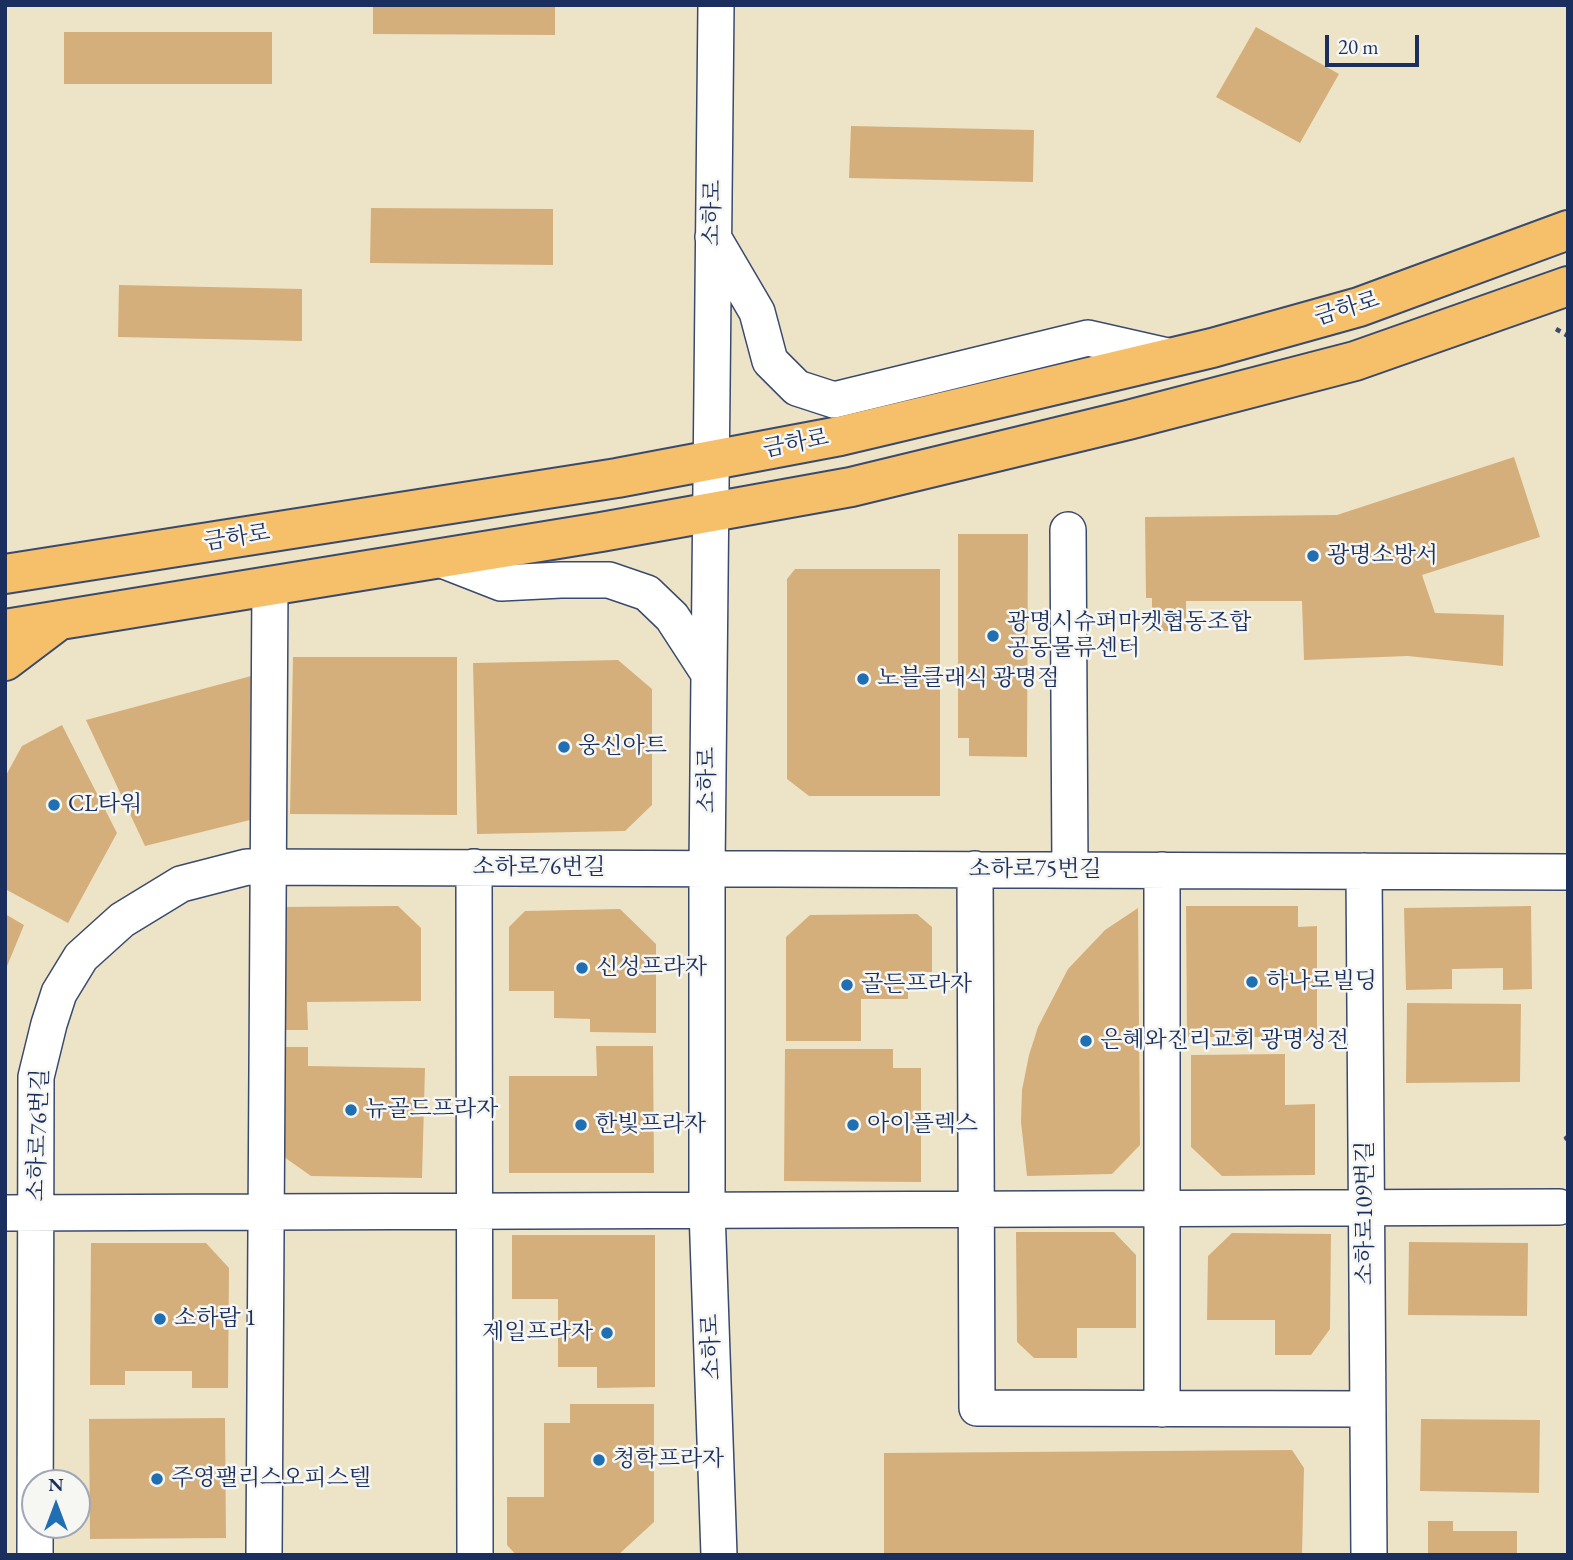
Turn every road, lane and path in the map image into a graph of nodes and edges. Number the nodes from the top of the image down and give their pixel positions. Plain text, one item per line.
1 (716, 5) edge
2 (1568, 230) edge
3 (713, 237) junction
4 (1568, 286) edge
5 (1556, 329) dead end
6 (1568, 336) edge
7 (1172, 357) junction
8 (710, 460) junction
9 (710, 512) junction
10 (1068, 530) dead end
11 (437, 558) junction
12 (5, 574) edge
13 (270, 585) junction
14 (59, 620) junction
15 (5, 629) edge
16 (5, 661) edge
17 (709, 674) junction
18 (268, 867) junction
19 (474, 867) junction
20 (707, 868) junction
21 (975, 869) junction
22 (1070, 870) junction
23 (1162, 870) junction
24 (1364, 871) junction
25 (1568, 872) edge
26 (1559, 1207) dead end
27 (1366, 1208) junction
28 (977, 1209) junction
29 (1162, 1209) junction
30 (707, 1210) junction
31 (475, 1211) junction
32 (266, 1212) junction
33 (21, 1213) edge
34 (1162, 1409) junction
35 (1368, 1409) junction
36 (34, 1555) edge
37 (264, 1555) edge
38 (475, 1555) edge
39 (719, 1555) edge
40 (1369, 1555) edge

1 - 3 street, 소하로
2 - 7 main road, 금하로
3 - 7 street
3 - 8 street, 소하로
4 - 9 main road
5 - 6 path
7 - 8 main road, 금하로
8 - 9 street, 소하로
8 - 12 main road, 금하로
9 - 11 main road
9 - 17 street, 소하로
10 - 22 street
11 - 13 main road
11 - 17 street
13 - 14 main road
13 - 18 street
14 - 15 main road
14 - 16 main road
17 - 20 street, 소하로
18 - 19 street, 소하로76번길
18 - 32 street
18 - 33 street, 소하로76번길
19 - 20 street, 소하로76번길
19 - 31 street
20 - 21 street, 소하로75번길
20 - 30 street, 소하로
21 - 22 street, 소하로75번길
21 - 28 street
22 - 23 street, 소하로75번길
23 - 24 street, 소하로75번길
23 - 29 street
24 - 25 street, 소하로75번길
24 - 27 street, 소하로109번길
26 - 27 street
27 - 29 street
27 - 35 street, 소하로109번길
28 - 29 street
28 - 30 street
28 - 34 street
29 - 34 street
30 - 31 street
30 - 39 street, 소하로
31 - 32 street
31 - 38 street
32 - 33 street
32 - 37 street
33 - 36 street, 소하로76번길
34 - 35 street
35 - 40 street, 소하로109번길

